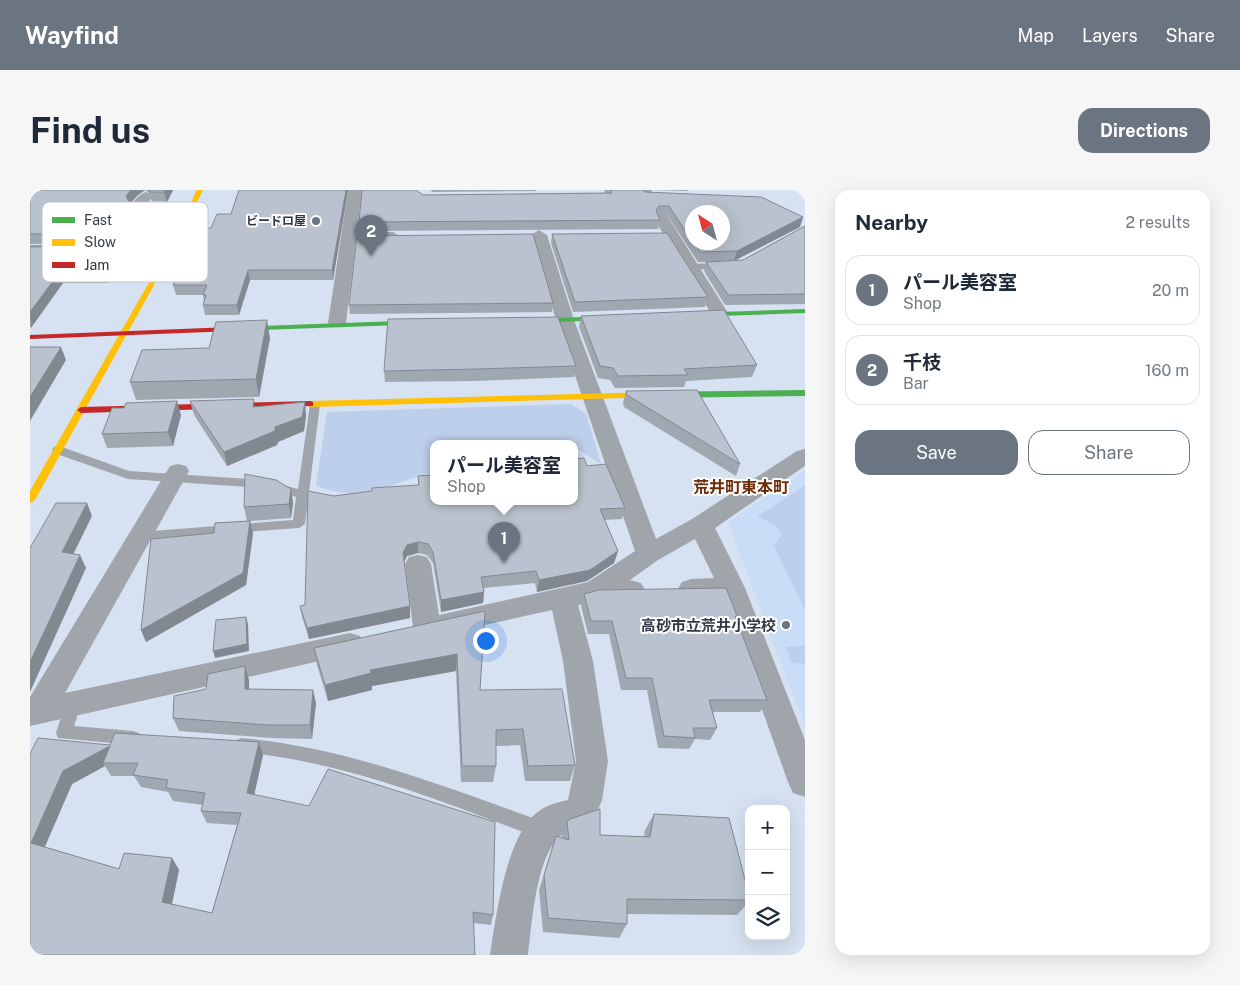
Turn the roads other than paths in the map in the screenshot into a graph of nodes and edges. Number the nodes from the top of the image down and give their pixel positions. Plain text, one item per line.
1 (200, 190) edge
2 (355, 190) edge
3 (646, 193) edge
4 (146, 196) dead end
5 (668, 196) edge
6 (141, 202) edge
7 (194, 202) edge
8 (539, 235) dead end
9 (652, 235) edge
10 (671, 235) junction
11 (406, 237) edge
12 (348, 238) junction
13 (736, 266) edge
14 (690, 267) junction
15 (153, 282) edge
16 (805, 311) edge
17 (718, 313) junction
18 (680, 315) edge
19 (632, 317) edge
20 (565, 320) junction
21 (505, 321) edge
22 (436, 322) edge
23 (337, 323) junction
24 (124, 334) junction
25 (30, 337) edge
26 (805, 394) edge
27 (593, 396) junction
28 (315, 404) junction
29 (81, 410) junction
30 (58, 450) junction
31 (805, 456) edge
32 (175, 475) junction
33 (303, 495) junction
34 (30, 500) edge
35 (333, 500) edge
36 (701, 525) junction
37 (139, 537) junction
38 (649, 554) junction
39 (418, 564) dead end
40 (732, 588) junction
41 (595, 591) junction
42 (563, 598) junction
43 (427, 627) junction
44 (73, 704) junction
45 (34, 712) edge
46 (150, 739) edge
47 (226, 744) edge
48 (805, 782) edge
49 (544, 831) junction
50 (509, 955) edge

1 - 7 street
2 - 12 street
3 - 5 street
3 - 10 street
4 - 6 street
8 - 20 street
9 - 10 street
10 - 14 street
11 - 12 street
12 - 23 street
13 - 14 lane
14 - 17 street
15 - 24 street
16 - 17 street
17 - 18 street
19 - 20 street
20 - 21 street
20 - 27 street
22 - 23 street
23 - 24 street
24 - 25 street
24 - 29 street
26 - 27 street
27 - 28 street
27 - 38 street
28 - 29 street
28 - 33 lane
29 - 30 street
30 - 32 lane
30 - 34 street
31 - 36 street
32 - 33 lane
32 - 37 street
33 - 35 lane
33 - 37 lane
36 - 38 street
36 - 40 street
37 - 45 street
38 - 41 street
39 - 43 street
40 - 41 street
40 - 48 street
41 - 42 street
42 - 43 street
42 - 49 street
43 - 44 street
44 - 45 street
44 - 46 lane
47 - 49 lane
49 - 50 street

